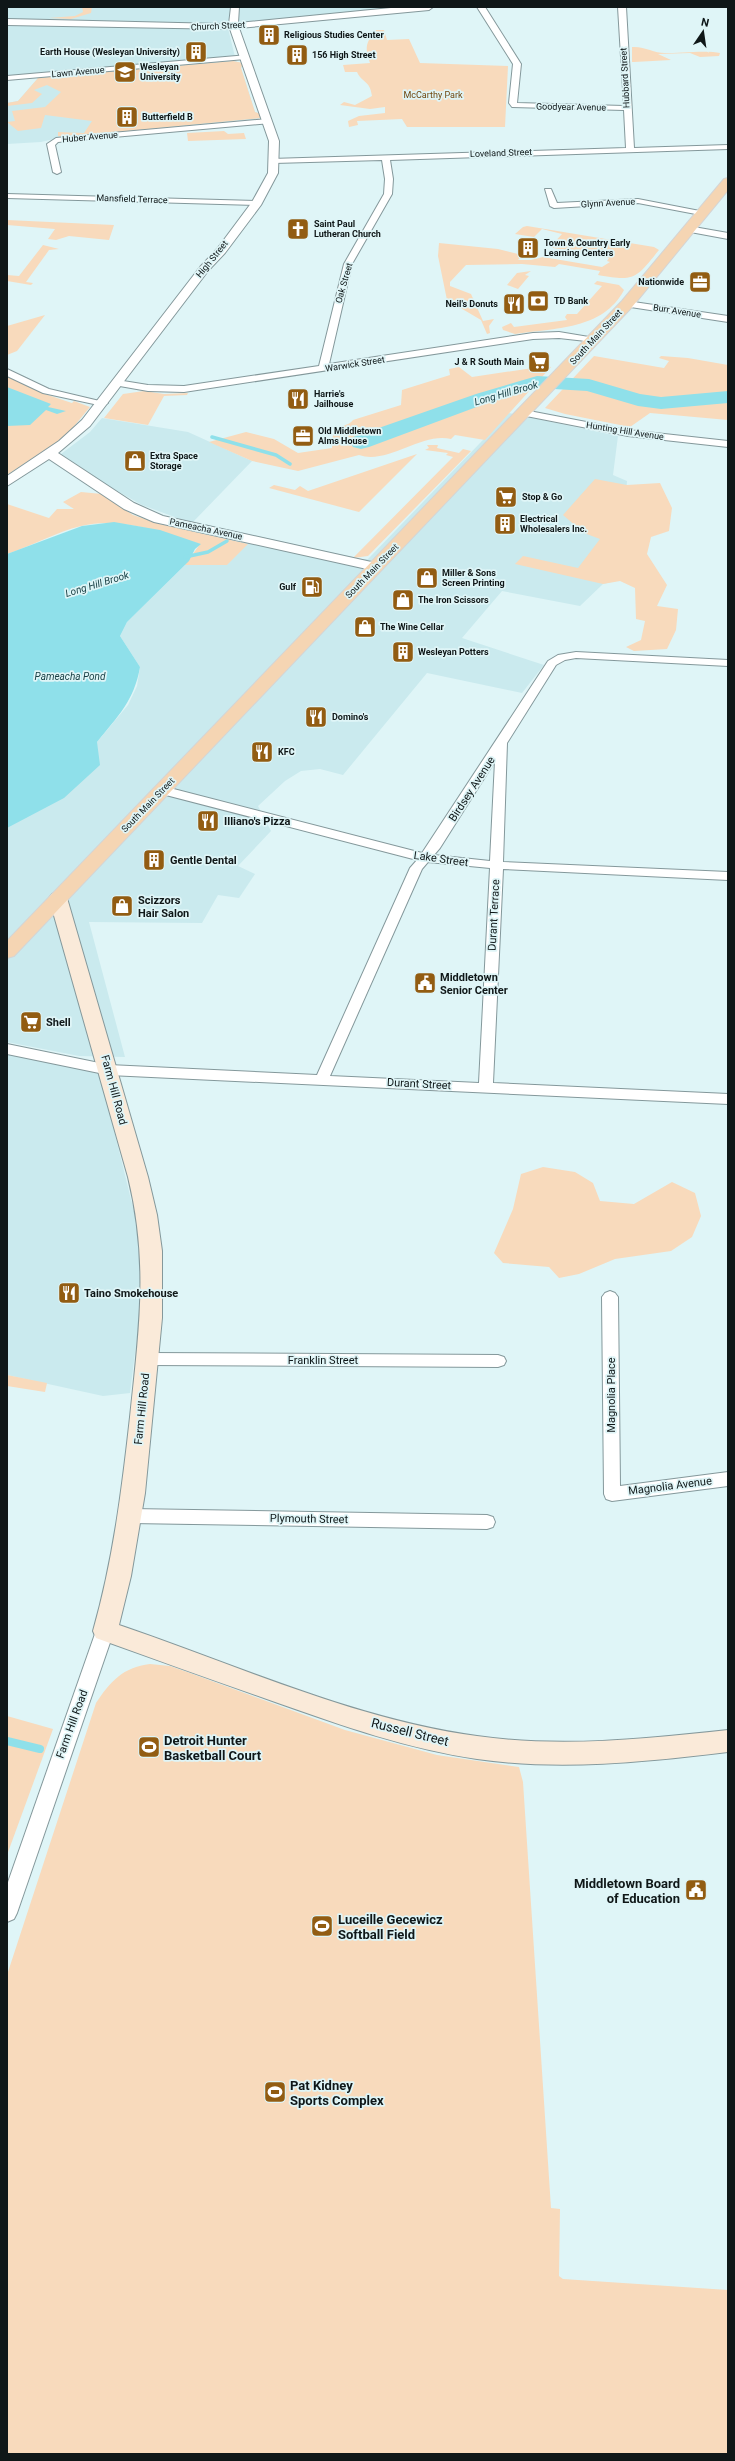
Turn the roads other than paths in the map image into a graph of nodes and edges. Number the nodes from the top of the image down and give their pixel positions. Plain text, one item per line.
1 (235, 7) edge
2 (429, 7) edge
3 (481, 7) edge
4 (622, 7) edge
5 (7, 22) edge
6 (233, 26) junction
7 (245, 57) junction
8 (7, 78) edge
9 (626, 108) junction
10 (268, 122) junction
11 (728, 148) edge
12 (630, 149) junction
13 (385, 158) junction
14 (274, 162) junction
15 (57, 172) dead end
16 (728, 182) edge
17 (548, 191) dead end
18 (7, 196) edge
19 (257, 203) junction
20 (701, 212) junction
21 (688, 229) junction
22 (728, 236) edge
23 (627, 304) junction
24 (728, 319) edge
25 (592, 340) junction
26 (323, 368) junction
27 (7, 372) edge
28 (117, 383) junction
29 (102, 403) junction
30 (527, 409) junction
31 (728, 444) edge
32 (50, 454) junction
33 (7, 482) edge
34 (376, 567) junction
35 (728, 663) edge
36 (502, 744) junction
37 (162, 790) junction
38 (425, 858) junction
39 (496, 865) junction
40 (728, 876) edge
41 (58, 898) junction
42 (7, 952) edge
43 (7, 1049) edge
44 (109, 1070) junction
45 (322, 1079) junction
46 (486, 1086) junction
47 (728, 1099) edge
48 (610, 1297) dead end
49 (148, 1359) junction
50 (498, 1361) dead end
51 (728, 1479) edge
52 (612, 1494) joint
53 (131, 1516) junction
54 (487, 1522) dead end
55 (105, 1631) junction
56 (728, 1741) edge
57 (7, 1913) edge

1 - 6 street, High Street
2 - 6 street, Church Street
3 - 9 street, Goodyear Avenue
4 - 9 street, Hubbard Street
5 - 6 street, Church Street
6 - 7 street, High Street
7 - 8 street, Lawn Avenue
7 - 10 street, High Street
9 - 12 street, Hubbard Street
10 - 14 street, High Street
10 - 15 street, Huber Avenue
11 - 12 street, Loveland Street
12 - 13 street, Loveland Street
13 - 14 street, Loveland Street
13 - 26 street, Oak Street
14 - 19 street, High Street
16 - 20 main road, South Main Street
17 - 20 street, Glynn Avenue
18 - 19 street, Mansfield Terrace
19 - 28 street, High Street
20 - 21 main road, South Main Street
21 - 22 street
21 - 23 main road, South Main Street
23 - 24 street, Burr Avenue
23 - 25 main road, South Main Street
25 - 26 street, Warwick Street
25 - 30 main road, South Main Street
26 - 28 street, Warwick Street
27 - 29 street
28 - 29 street, High Street
29 - 32 street, High Street
30 - 31 street, Hunting Hill Avenue
30 - 34 main road, South Main Street
32 - 33 street, High Street
32 - 34 street, Pameacha Avenue
34 - 37 main road, South Main Street
35 - 36 street, Birdsey Avenue
36 - 38 street, Birdsey Avenue
36 - 39 street, Durant Terrace
37 - 38 street, Lake Street
37 - 41 main road, South Main Street
38 - 39 street, Lake Street
38 - 45 street, Birdsey Avenue
39 - 40 street, Lake Street
39 - 46 street, Durant Terrace
41 - 42 main road, South Main Street
41 - 44 main road, Farm Hill Road
43 - 44 street, Durant Street
44 - 45 street, Durant Street
44 - 49 main road, Farm Hill Road
45 - 46 street, Durant Street
46 - 47 street, Durant Street
48 - 52 street, Magnolia Place
49 - 50 street, Franklin Street
49 - 53 main road, Farm Hill Road
51 - 52 street, Magnolia Avenue
53 - 54 street, Plymouth Street
53 - 55 main road, Farm Hill Road
55 - 56 main road, Russell Street
55 - 57 street, Farm Hill Road

